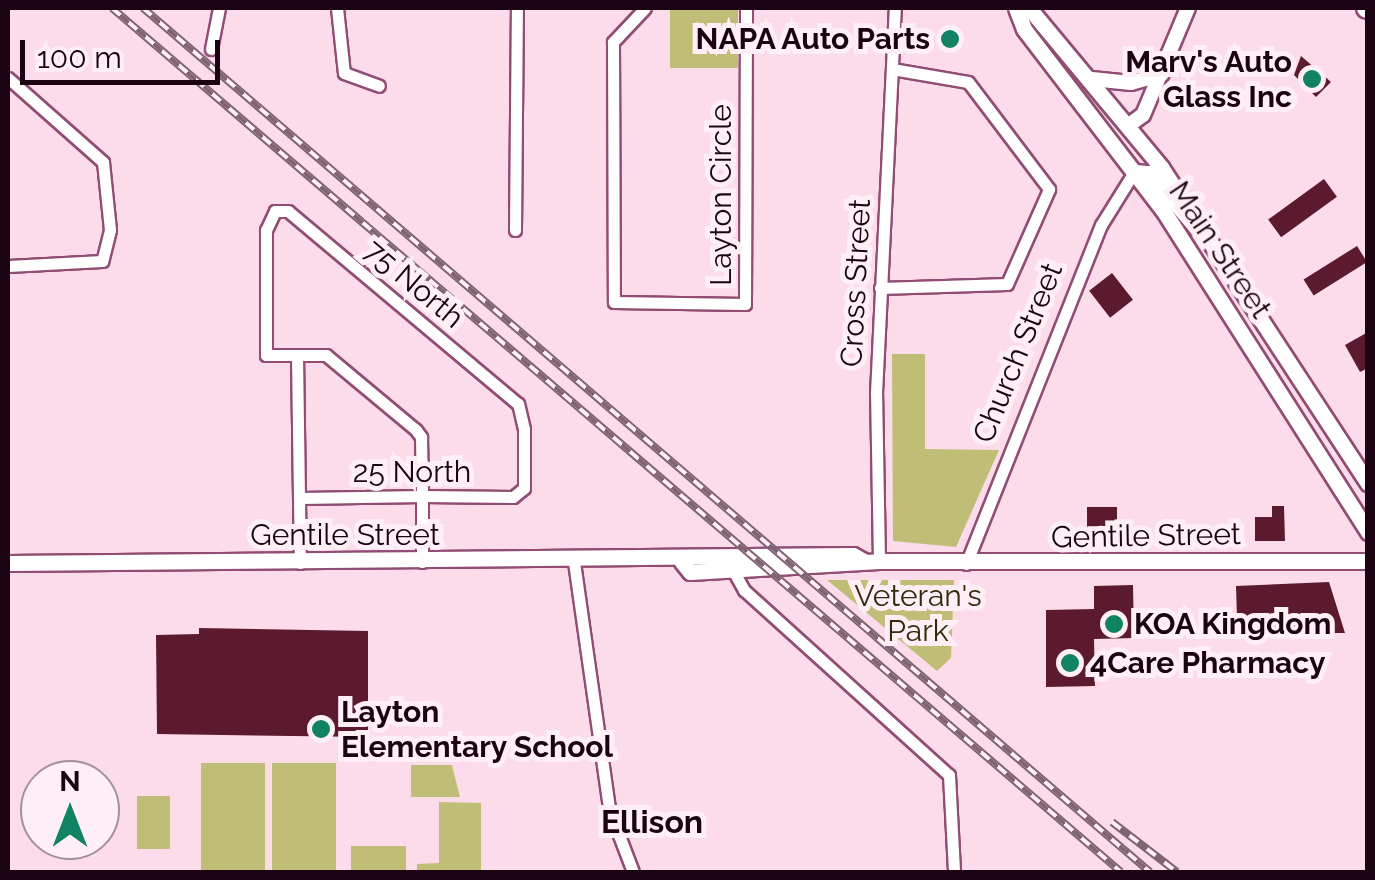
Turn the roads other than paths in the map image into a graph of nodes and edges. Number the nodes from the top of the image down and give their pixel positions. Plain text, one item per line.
1 (219, 8) edge
2 (337, 8) edge
3 (517, 8) edge
4 (645, 8) edge
5 (746, 8) edge
6 (895, 8) edge
7 (1016, 8) edge
8 (1030, 8) edge
9 (1188, 8) edge
10 (211, 49) dead end
11 (892, 69) junction
12 (1162, 74) junction
13 (8, 78) edge
14 (1092, 80) junction
15 (379, 86) dead end
16 (1129, 125) junction
17 (1134, 172) junction
18 (514, 230) dead end
19 (1206, 234) junction
20 (8, 266) edge
21 (880, 288) junction
22 (297, 355) junction
23 (1368, 484) edge
24 (522, 492) joint
25 (422, 496) junction
26 (300, 498) junction
27 (1368, 532) edge
28 (1368, 560) edge
29 (872, 561) junction
30 (422, 562) junction
31 (574, 562) junction
32 (682, 562) junction
33 (8, 563) edge
34 (300, 563) junction
35 (966, 564) junction
36 (734, 572) junction
37 (634, 872) edge
38 (954, 872) edge

1 - 10 street
2 - 15 street
3 - 18 street
4 - 5 street, Layton Circle
6 - 11 street, Cross Street
7 - 17 main road, Main Street
8 - 14 main road, Main Street
9 - 12 street
11 - 21 street, Cross Street
11 - 21 street
12 - 14 street
12 - 16 street
13 - 20 street
14 - 16 main road, Main Street
16 - 19 main road, Main Street
17 - 19 main road
17 - 27 main road, Main Street
17 - 35 street, Church Street
19 - 23 main road, Main Street
21 - 29 street, Cross Street
22 - 24 street, 75 North
22 - 25 street
22 - 26 street
24 - 25 street, 25 North
25 - 26 street, 25 North
25 - 30 street
26 - 34 street
28 - 35 main road, Gentile Street
29 - 32 main road, Gentile Street
29 - 35 main road, Gentile Street
29 - 36 main road, Gentile Street
30 - 31 main road, Gentile Street
30 - 34 main road, Gentile Street
31 - 32 main road, Gentile Street
31 - 37 street
32 - 36 main road, Gentile Street
33 - 34 main road, Gentile Street
36 - 38 street

